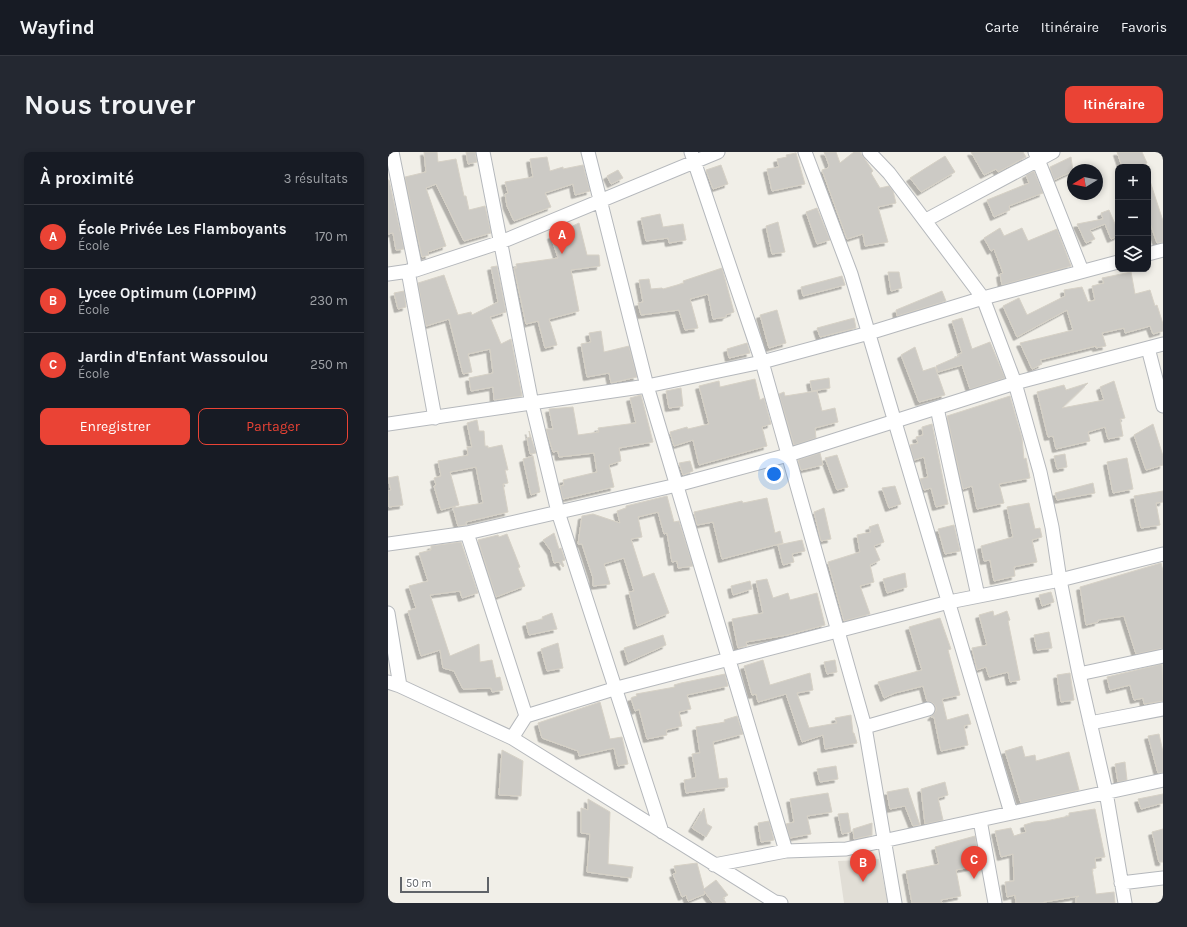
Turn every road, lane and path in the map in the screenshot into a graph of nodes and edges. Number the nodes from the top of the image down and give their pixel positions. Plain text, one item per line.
1 (392, 152) edge
2 (483, 152) edge
3 (588, 152) edge
4 (718, 152) edge
5 (805, 152) edge
6 (869, 152) edge
7 (1053, 152) edge
8 (1036, 156) edge
9 (693, 157) edge
10 (391, 167) edge
11 (600, 201) junction
12 (926, 220) junction
13 (501, 242) junction
14 (1163, 250) edge
15 (1151, 253) edge
16 (1115, 263) edge
17 (412, 270) junction
18 (1082, 272) junction
19 (388, 274) edge
20 (983, 298) junction
21 (869, 333) junction
22 (1163, 344) edge
23 (1148, 348) junction
24 (762, 362) junction
25 (1016, 383) junction
26 (647, 386) junction
27 (532, 404) junction
28 (1163, 406) edge
29 (937, 408) junction
30 (435, 418) junction
31 (895, 420) junction
32 (388, 424) edge
33 (788, 455) junction
34 (677, 485) junction
35 (558, 512) junction
36 (467, 533) junction
37 (388, 544) edge
38 (1163, 554) edge
39 (1060, 580) junction
40 (978, 596) junction
41 (949, 602) junction
42 (388, 613) edge
43 (838, 632) junction
44 (1163, 656) edge
45 (728, 658) junction
46 (1079, 674) junction
47 (394, 684) edge
48 (617, 688) junction
49 (928, 709) dead end
50 (1163, 709) edge
51 (526, 716) junction
52 (1090, 723) junction
53 (865, 727) junction
54 (512, 738) junction
55 (1163, 780) edge
56 (1106, 792) junction
57 (1011, 813) junction
58 (980, 820) junction
59 (662, 832) junction
60 (884, 840) junction
61 (786, 851) junction
62 (714, 865) junction
63 (1163, 878) edge
64 (1122, 883) junction
65 (777, 903) edge
66 (895, 903) edge
67 (995, 903) edge
68 (1125, 903) edge

1 - 10 street
2 - 13 street
3 - 11 street
4 - 9 street
5 - 21 street
6 - 12 street
7 - 8 street
8 - 12 street
8 - 18 street
9 - 11 street
9 - 24 street
10 - 17 street
11 - 13 street
11 - 26 street
12 - 20 street
13 - 17 street
13 - 27 street
14 - 15 street
16 - 18 street
17 - 19 street
17 - 30 street
18 - 20 street
20 - 21 street
20 - 25 street
21 - 24 street
21 - 31 street
22 - 23 street
23 - 25 street
23 - 28 street
24 - 26 street
24 - 33 street
25 - 29 street
25 - 39 street
26 - 27 street
26 - 34 street
27 - 30 street
27 - 35 street
29 - 31 street
29 - 40 street
30 - 32 street
31 - 33 street
31 - 41 street
33 - 34 street
33 - 43 street
34 - 35 street
34 - 45 street
35 - 36 street
35 - 48 street
36 - 37 street
36 - 51 street
38 - 39 street
39 - 40 street
39 - 46 street
40 - 41 street
41 - 43 street
41 - 57 street
42 - 47 street
43 - 45 street
43 - 53 street
44 - 46 street
45 - 48 street
45 - 61 street
46 - 52 street
47 - 54 street
48 - 51 street
48 - 59 street
49 - 53 street
50 - 52 street
51 - 54 street
52 - 56 street
53 - 60 street
54 - 59 street
55 - 56 street
56 - 57 street
56 - 64 street
57 - 58 street
58 - 60 street
58 - 67 street
59 - 62 street
60 - 61 street
60 - 66 street
61 - 62 street
62 - 65 street
63 - 64 street
64 - 68 street

